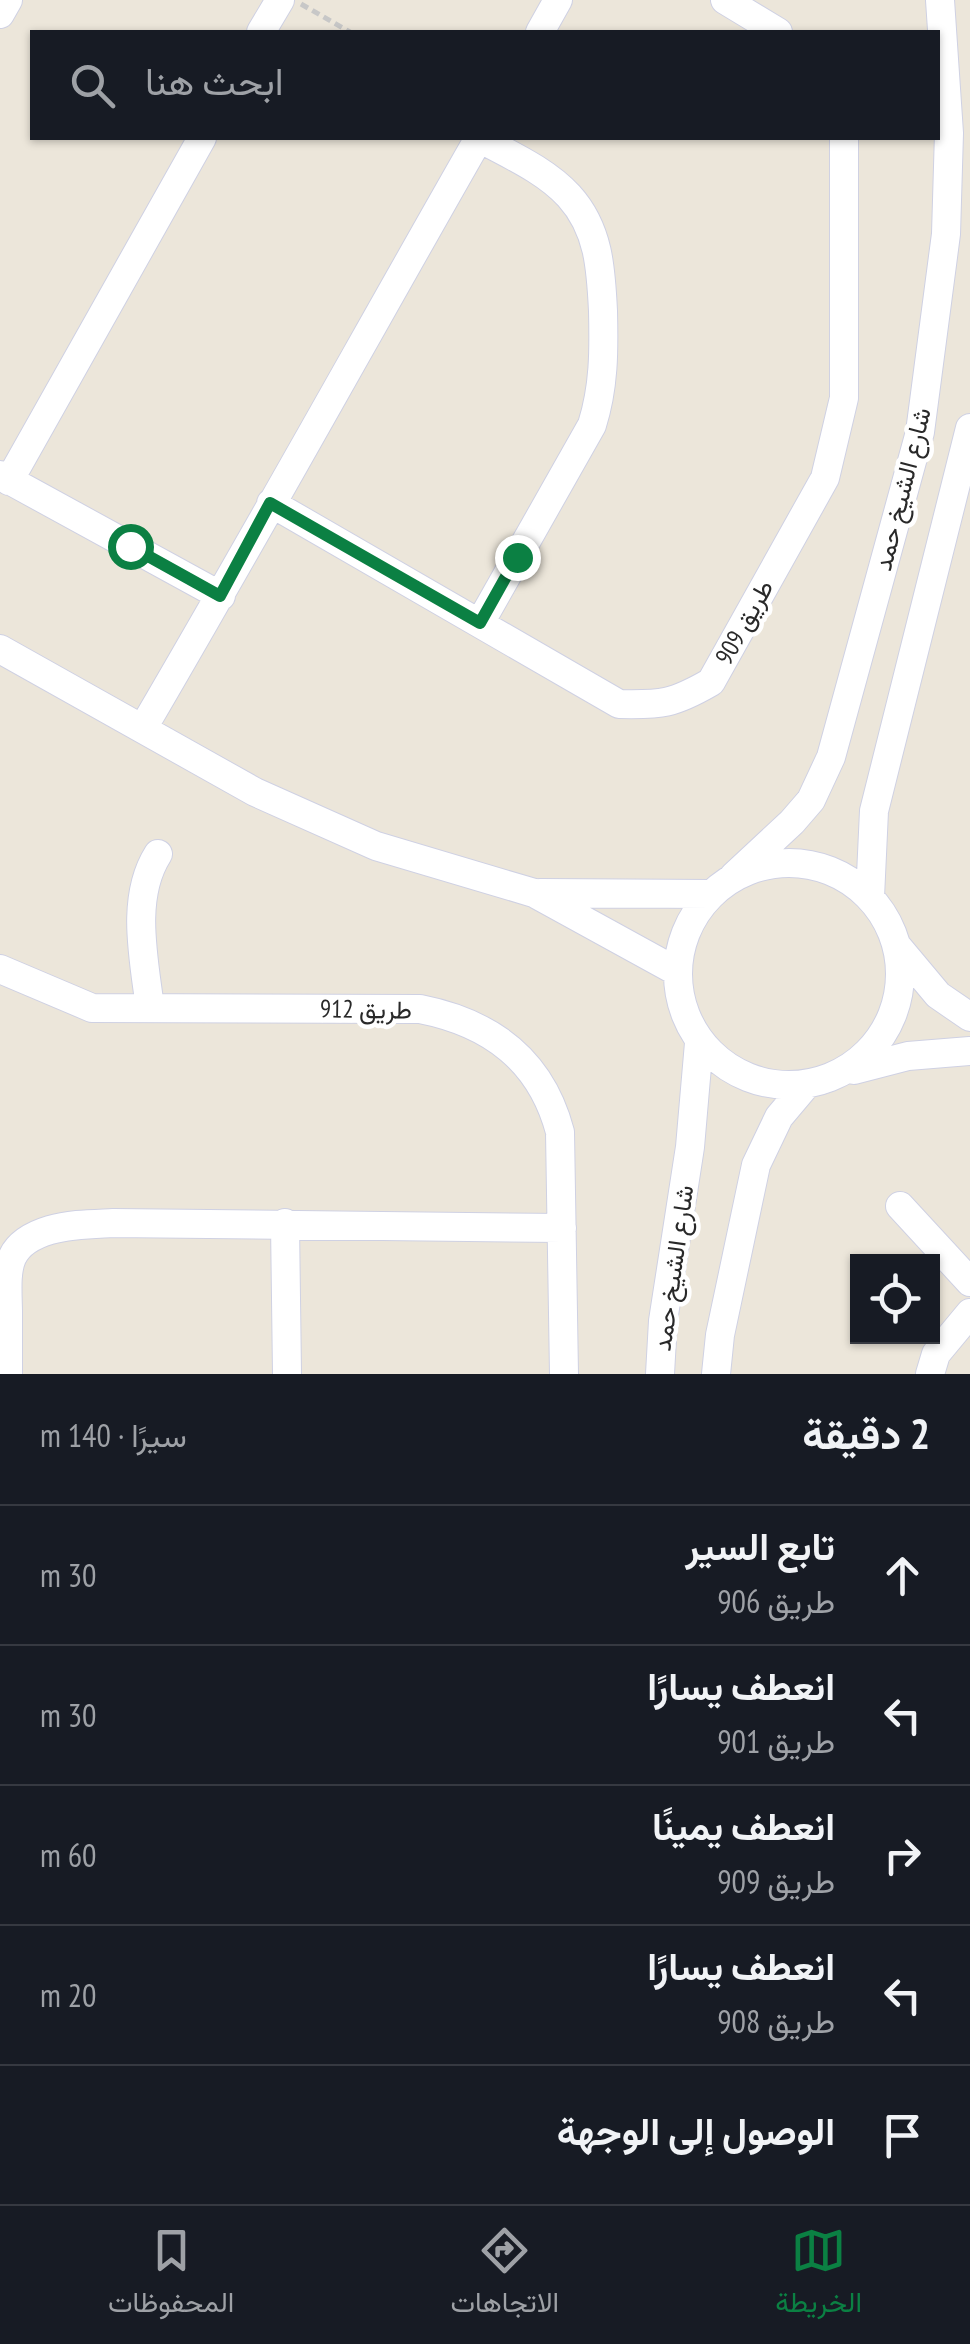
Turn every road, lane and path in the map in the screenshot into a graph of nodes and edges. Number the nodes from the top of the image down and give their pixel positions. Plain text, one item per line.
1 (8, 0) edge
2 (280, 0) edge
3 (294, 0) edge
4 (558, 0) edge
5 (725, 0) edge
6 (940, 0) edge
7 (0, 14) edge
8 (262, 30) edge
9 (346, 30) edge
10 (541, 30) edge
11 (775, 30) edge
12 (201, 140) edge
13 (478, 140) edge
14 (482, 140) edge
15 (844, 140) edge
16 (970, 428) edge
17 (4, 478) edge
18 (270, 503) junction
19 (220, 596) junction
20 (480, 623) junction
21 (0, 649) edge
22 (144, 728) junction
23 (158, 854) dead end
24 (734, 876) junction
25 (534, 893) junction
26 (710, 894) junction
27 (870, 896) junction
28 (897, 946) junction
29 (676, 971) junction
30 (4, 979) edge
31 (150, 1008) junction
32 (970, 1017) edge
33 (700, 1042) junction
34 (970, 1051) edge
35 (842, 1073) junction
36 (806, 1085) junction
37 (900, 1206) dead end
38 (286, 1223) junction
39 (562, 1228) junction
40 (970, 1282) edge
41 (970, 1313) edge
42 (8, 1374) edge
43 (287, 1374) edge
44 (564, 1374) edge
45 (660, 1374) edge
46 (716, 1374) edge
47 (930, 1374) edge

1 - 7 street
2 - 8 street
3 - 9 path
4 - 10 street
5 - 11 street
6 - 24 street, شارع الشيخ حمد
12 - 17 street
13 - 18 street
14 - 20 street
15 - 20 street, طريق 909
16 - 27 street, شارع الشيخ حمد
17 - 19 street
18 - 19 street
18 - 20 street, طريق 909
19 - 22 street
21 - 22 street
22 - 25 street
23 - 31 street
24 - 26 street
24 - 27 street
25 - 26 street
25 - 29 street
26 - 29 street
27 - 28 street
28 - 32 street
28 - 35 street
29 - 33 street
30 - 31 street, طريق 912
31 - 39 street, طريق 912
33 - 36 street
33 - 45 street, شارع الشيخ حمد
34 - 35 street
35 - 36 street
36 - 46 street
37 - 40 street
38 - 39 street
38 - 42 street
38 - 43 street
39 - 44 street, طريق 912
41 - 47 street

